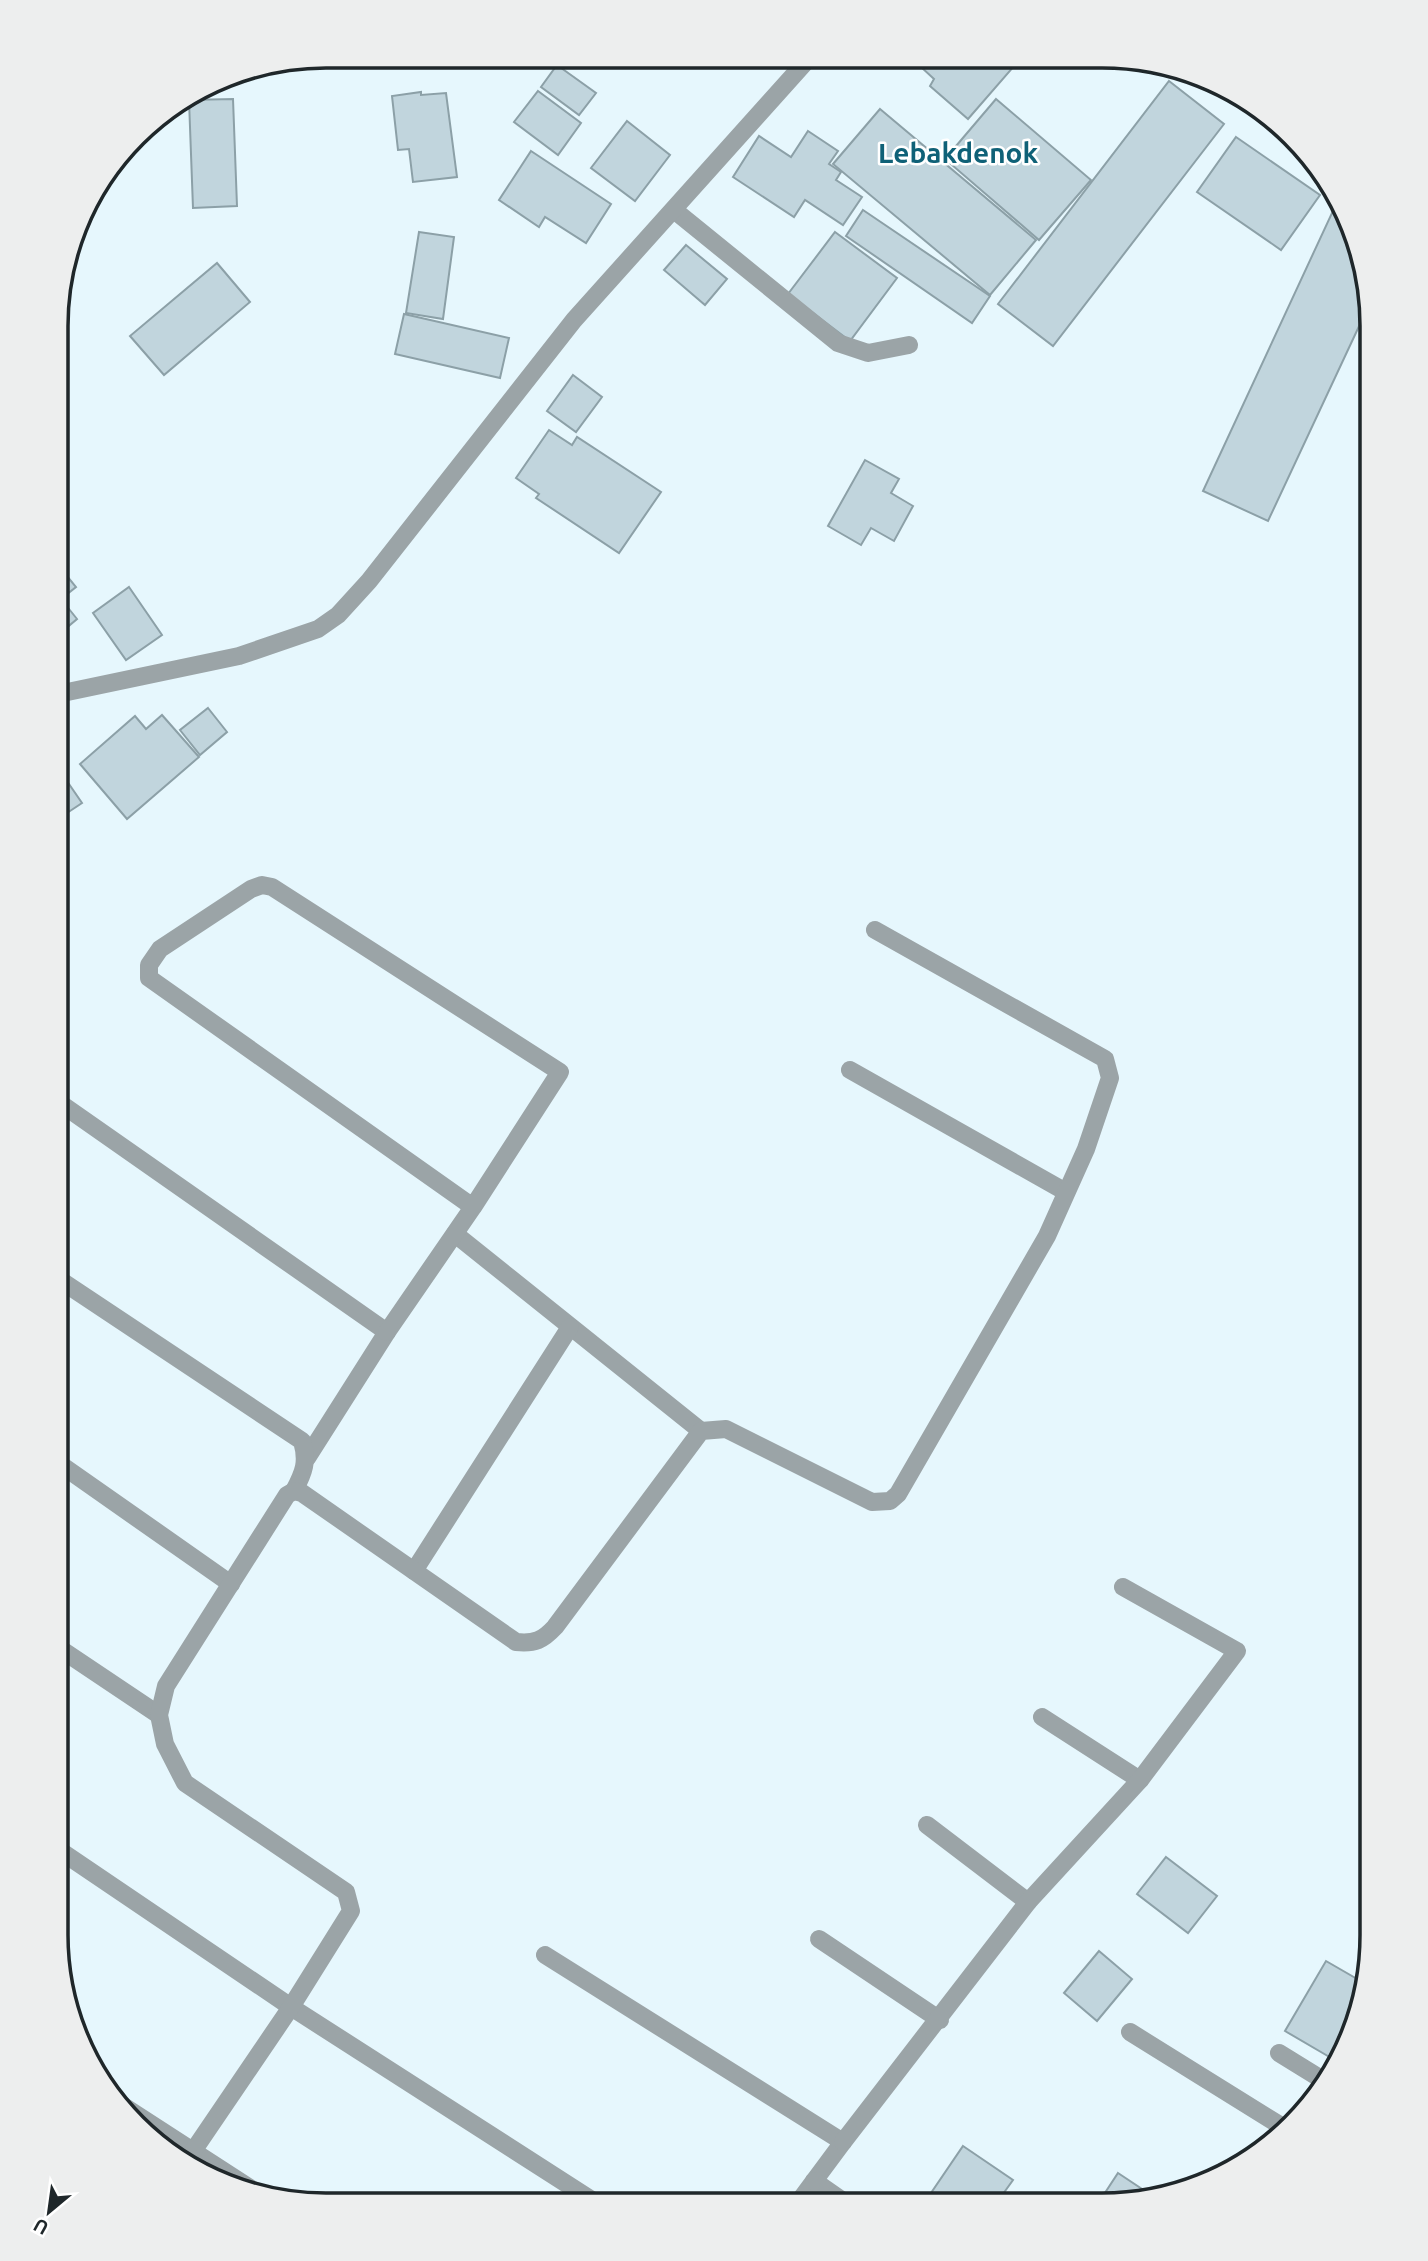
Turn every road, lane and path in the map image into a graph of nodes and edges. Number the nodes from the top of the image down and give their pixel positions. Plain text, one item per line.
1 (800, 68) edge
2 (674, 210) junction
3 (909, 345) dead end
4 (68, 692) edge
5 (875, 930) dead end
6 (850, 1070) dead end
7 (68, 1109) edge
8 (1066, 1192) junction
9 (473, 1207) junction
10 (455, 1234) junction
11 (68, 1285) edge
12 (570, 1327) junction
13 (387, 1332) junction
14 (701, 1431) junction
15 (307, 1458) junction
16 (68, 1470) edge
17 (294, 1492) junction
18 (414, 1571) junction
19 (231, 1584) junction
20 (1123, 1587) dead end
21 (68, 1654) edge
22 (159, 1715) junction
23 (1042, 1717) dead end
24 (1140, 1780) junction
25 (926, 1825) dead end
26 (68, 1856) edge
27 (1028, 1902) junction
28 (819, 1939) dead end
29 (545, 1955) dead end
30 (291, 2007) junction
31 (940, 2020) junction
32 (1130, 2032) dead end
33 (1279, 2053) dead end
34 (1317, 2076) edge
35 (1277, 2124) edge
36 (843, 2141) junction
37 (191, 2154) edge
38 (814, 2181) junction
39 (581, 2193) edge
40 (805, 2193) edge
41 (831, 2193) edge

1 - 2 street
2 - 3 street
2 - 4 street
5 - 8 street
6 - 8 street
7 - 13 street
8 - 14 street
9 - 9 street
9 - 10 street
10 - 12 street
10 - 13 street
11 - 15 street
12 - 14 street
12 - 18 street
13 - 15 street
14 - 18 street
15 - 17 street
16 - 19 street
17 - 18 street
17 - 19 street
19 - 22 street
20 - 24 street
21 - 22 street
22 - 30 street
23 - 24 street
24 - 27 street
25 - 27 street
26 - 30 street
27 - 31 street
28 - 31 street
29 - 36 street
30 - 37 street
30 - 39 street
31 - 36 street
32 - 35 street
33 - 34 street
36 - 38 street
38 - 40 street
38 - 41 street

